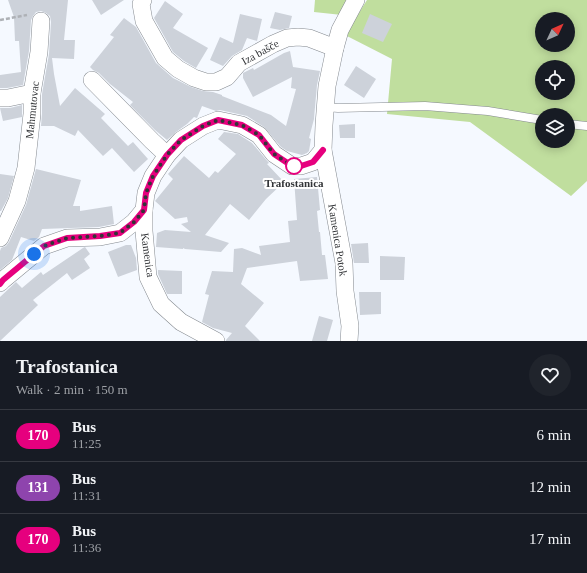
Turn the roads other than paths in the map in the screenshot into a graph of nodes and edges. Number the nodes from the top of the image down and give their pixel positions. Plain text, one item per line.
1 (143, 0) edge
2 (356, 0) edge
3 (41, 21) road end
4 (335, 48) junction
5 (92, 80) dead end
6 (32, 93) junction
7 (0, 98) edge
8 (325, 107) junction
9 (535, 119) edge
10 (575, 125) edge
11 (587, 126) edge
12 (323, 150) junction
13 (167, 155) junction
14 (144, 210) junction
15 (0, 238) edge
16 (0, 284) edge
17 (216, 341) edge
18 (349, 341) edge

1 - 4 street, Iza bašče
2 - 4 street, Kamenica Potok
3 - 6 street, Mahmutovac
4 - 8 street, Kamenica Potok
5 - 13 street
6 - 7 street
6 - 15 street, Mahmutovac
8 - 9 lane
8 - 12 street, Kamenica Potok
10 - 11 lane
12 - 13 street, Kamenica
12 - 18 street, Kamenica Potok
13 - 14 street, Kamenica
14 - 16 street, Kamenica
14 - 17 street, Kamenica

